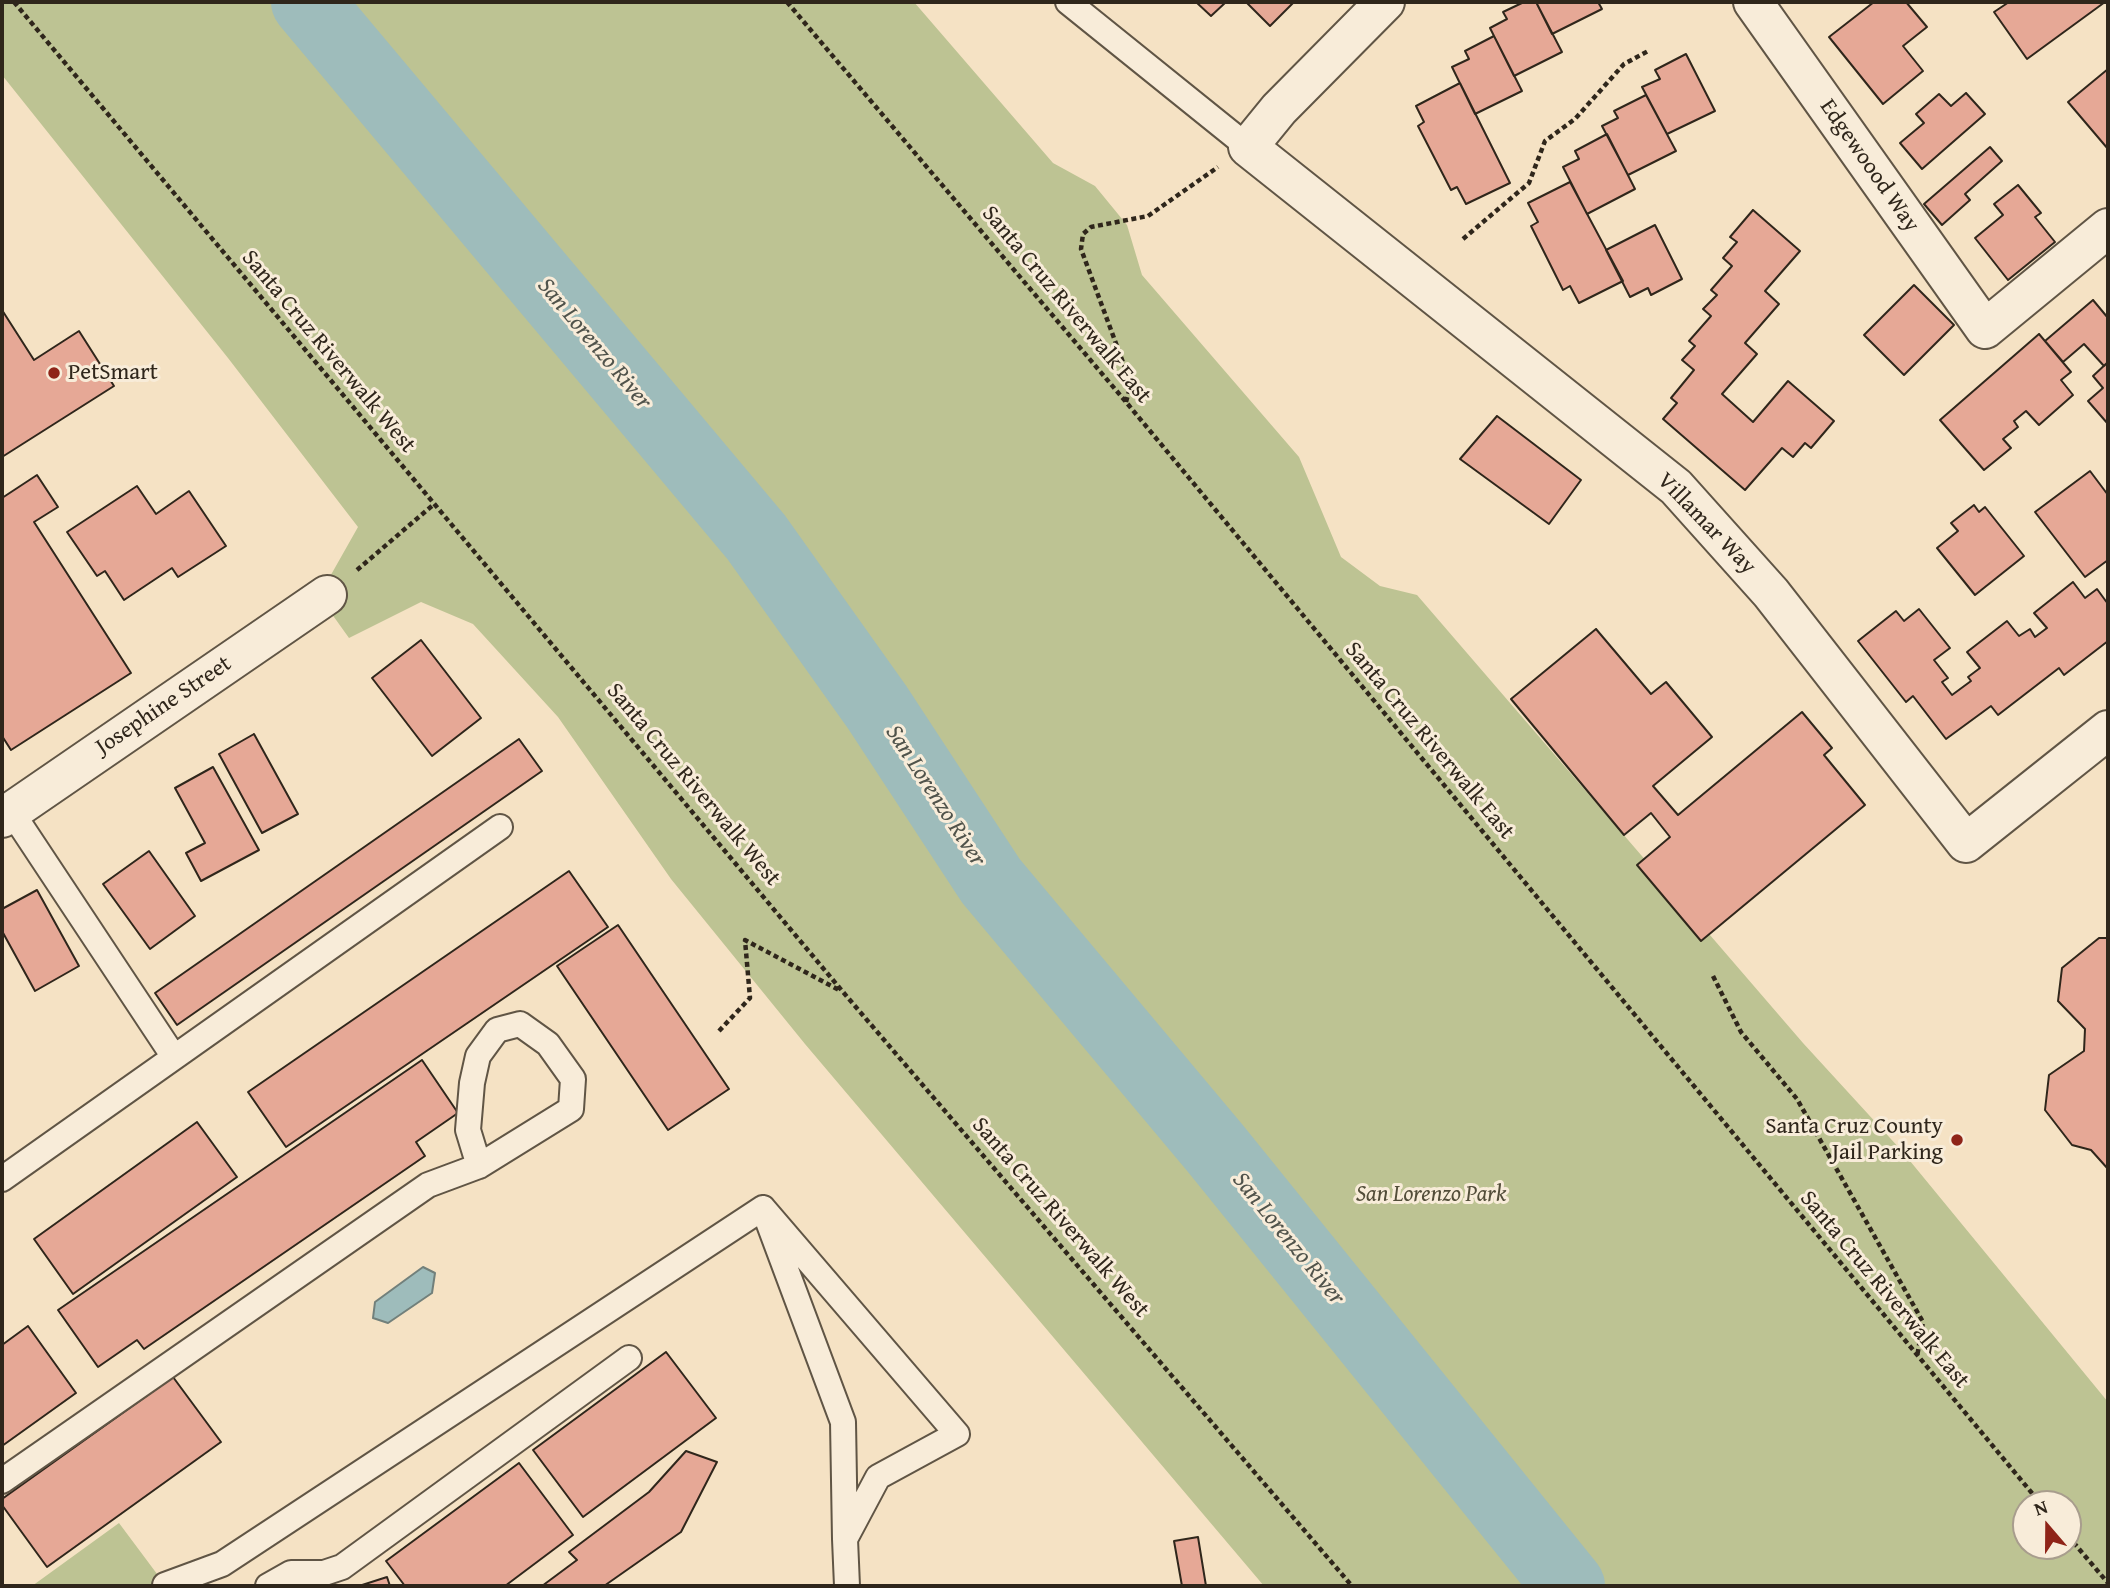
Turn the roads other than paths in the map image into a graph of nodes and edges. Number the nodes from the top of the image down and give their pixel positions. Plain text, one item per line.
1 (1068, 2) edge
2 (1385, 2) edge
3 (1753, 2) edge
4 (1248, 147) junction
5 (2108, 229) edge
6 (327, 595) road end
7 (2108, 730) edge
8 (6, 814) edge
9 (500, 827) dead end
10 (174, 1057) junction
11 (479, 1166) junction
12 (2, 1179) edge
13 (763, 1208) junction
14 (629, 1358) dead end
15 (2, 1481) edge
16 (845, 1539) junction
17 (165, 1585) edge
18 (268, 1586) edge
19 (847, 1586) edge

1 - 4 lane
2 - 4 street
3 - 5 street, Edgewoood Way
4 - 7 street, Villamar Way
6 - 8 street, Josephine Street
8 - 10 lane
9 - 10 lane
10 - 12 lane
11 - 11 lane
11 - 15 lane
13 - 16 lane
13 - 16 lane
13 - 17 lane
14 - 18 lane
16 - 19 lane

